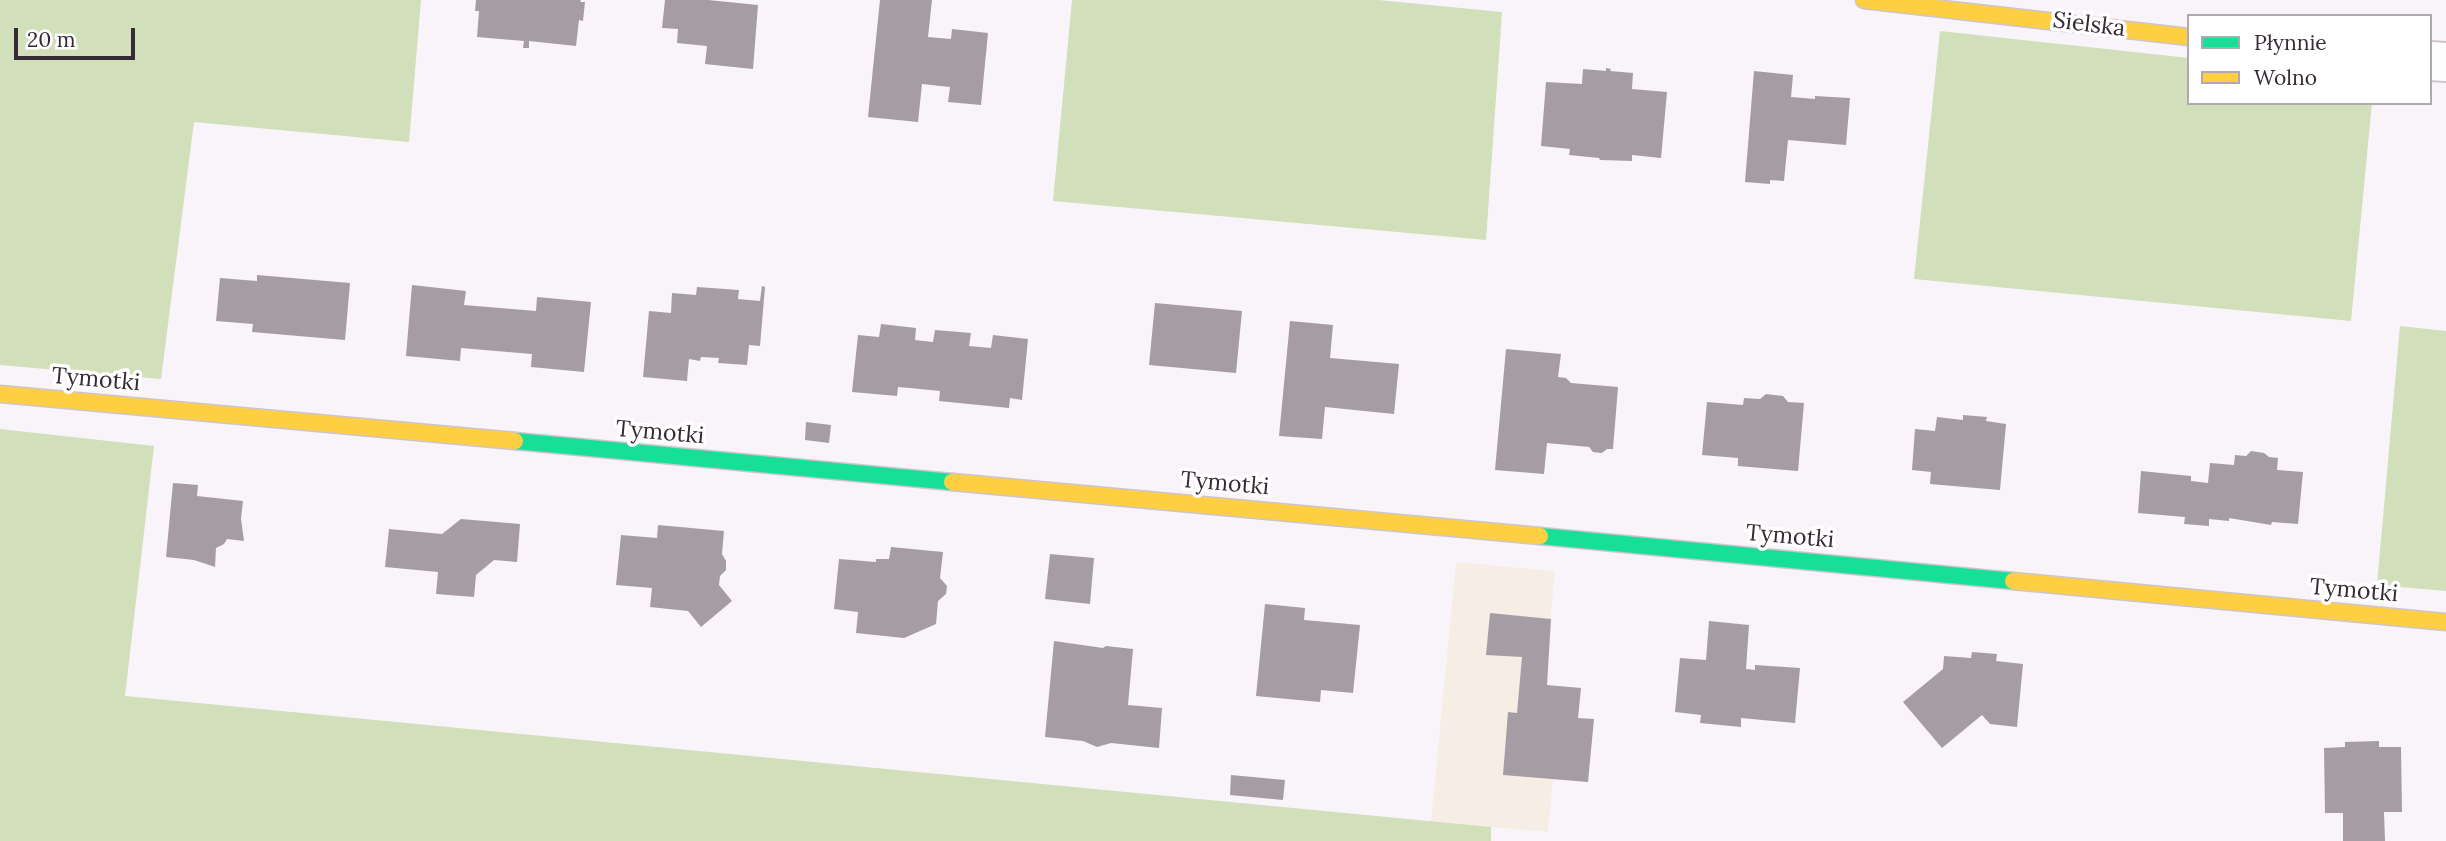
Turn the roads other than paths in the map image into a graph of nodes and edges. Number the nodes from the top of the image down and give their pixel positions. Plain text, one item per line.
1 (1864, 0) edge
2 (2187, 37) edge
3 (0, 394) edge
4 (2446, 622) edge

1 - 2 street, Sielska
3 - 4 street, Tymotki

